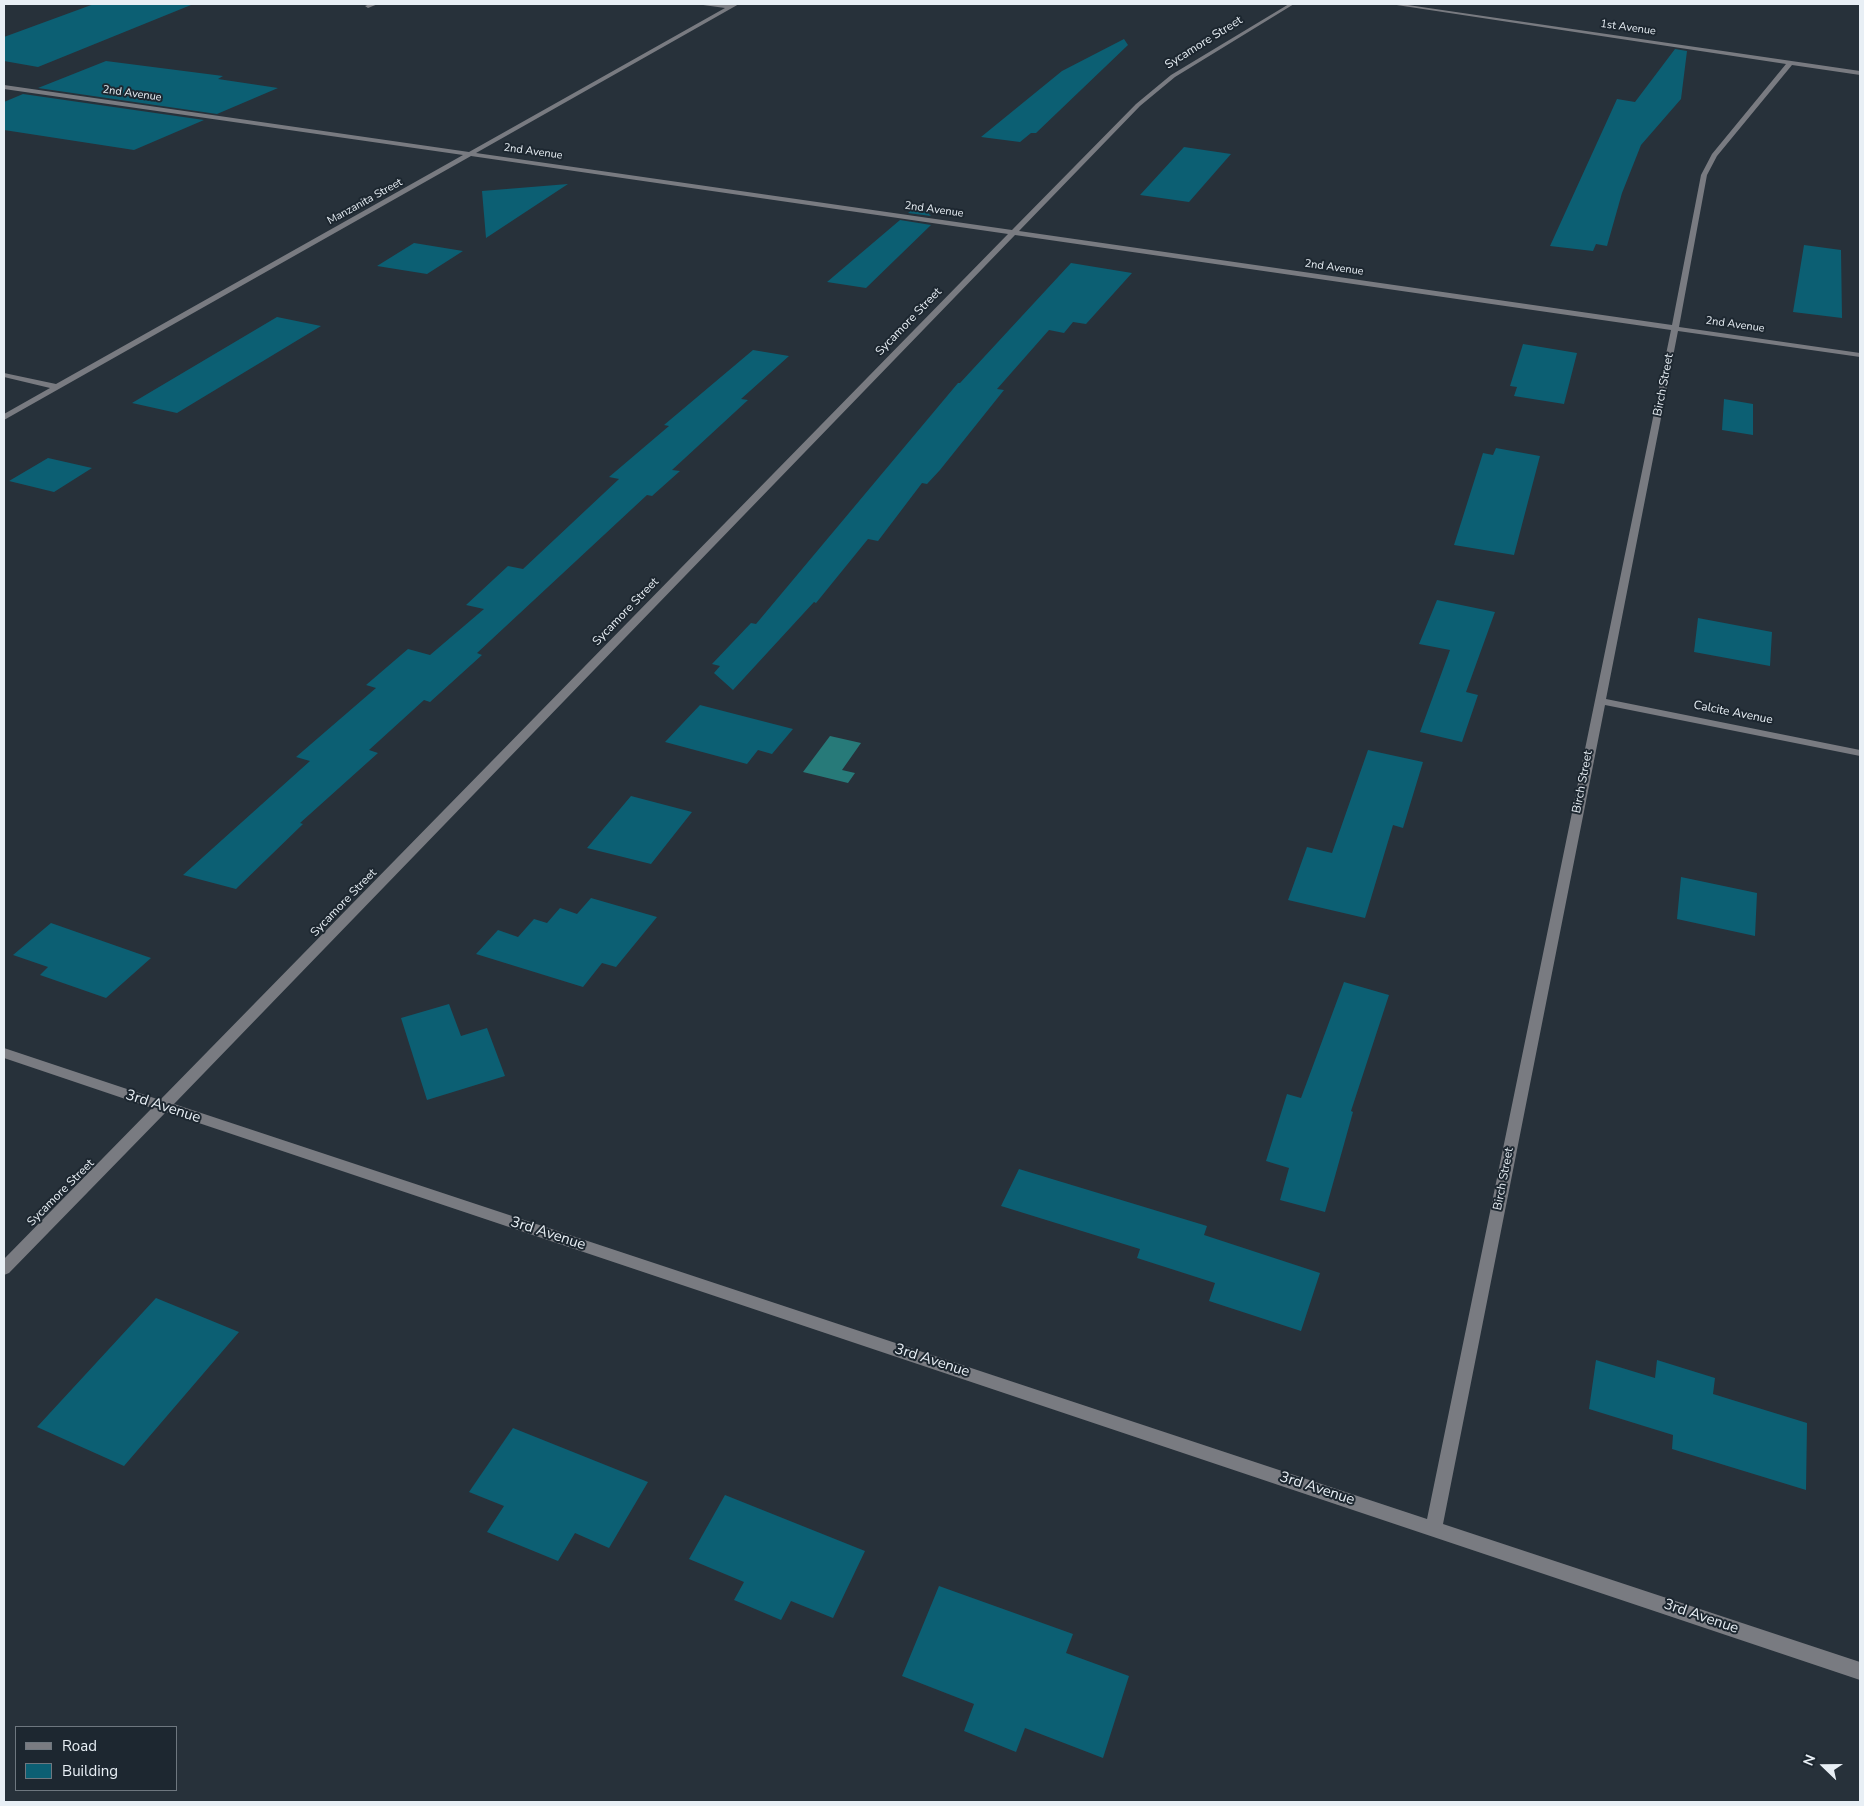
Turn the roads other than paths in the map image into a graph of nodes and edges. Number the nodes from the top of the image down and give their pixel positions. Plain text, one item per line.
1 (375, 4) edge
2 (699, 4) edge
3 (1292, 4) edge
4 (1392, 4) edge
5 (733, 5) edge
6 (368, 6) dead end
7 (1790, 62) junction
8 (1860, 73) edge
9 (4, 87) edge
10 (470, 154) junction
11 (1013, 233) junction
12 (1675, 328) junction
13 (1860, 355) edge
14 (4, 375) edge
15 (57, 387) junction
16 (4, 417) edge
17 (1600, 701) junction
18 (1860, 753) edge
19 (4, 1053) edge
20 (163, 1107) junction
21 (4, 1269) edge
22 (1434, 1527) junction
23 (1860, 1671) edge

1 - 6 street
2 - 5 street
3 - 11 street, Sycamore Street
4 - 7 street, 1st Avenue
5 - 10 street, Manzanita Street
7 - 8 street, 1st Avenue
7 - 12 street, Birch Street
9 - 10 street, 2nd Avenue
10 - 11 street, 2nd Avenue
10 - 15 street, Manzanita Street
11 - 12 street, 2nd Avenue
11 - 20 street, Sycamore Street
12 - 13 street, 2nd Avenue
12 - 17 street, Birch Street
14 - 15 street
15 - 16 street, Manzanita Street
17 - 18 street, Calcite Avenue
17 - 22 street, Birch Street
19 - 20 street, 3rd Avenue
20 - 21 street, Sycamore Street
20 - 22 street, 3rd Avenue
22 - 23 street, 3rd Avenue

